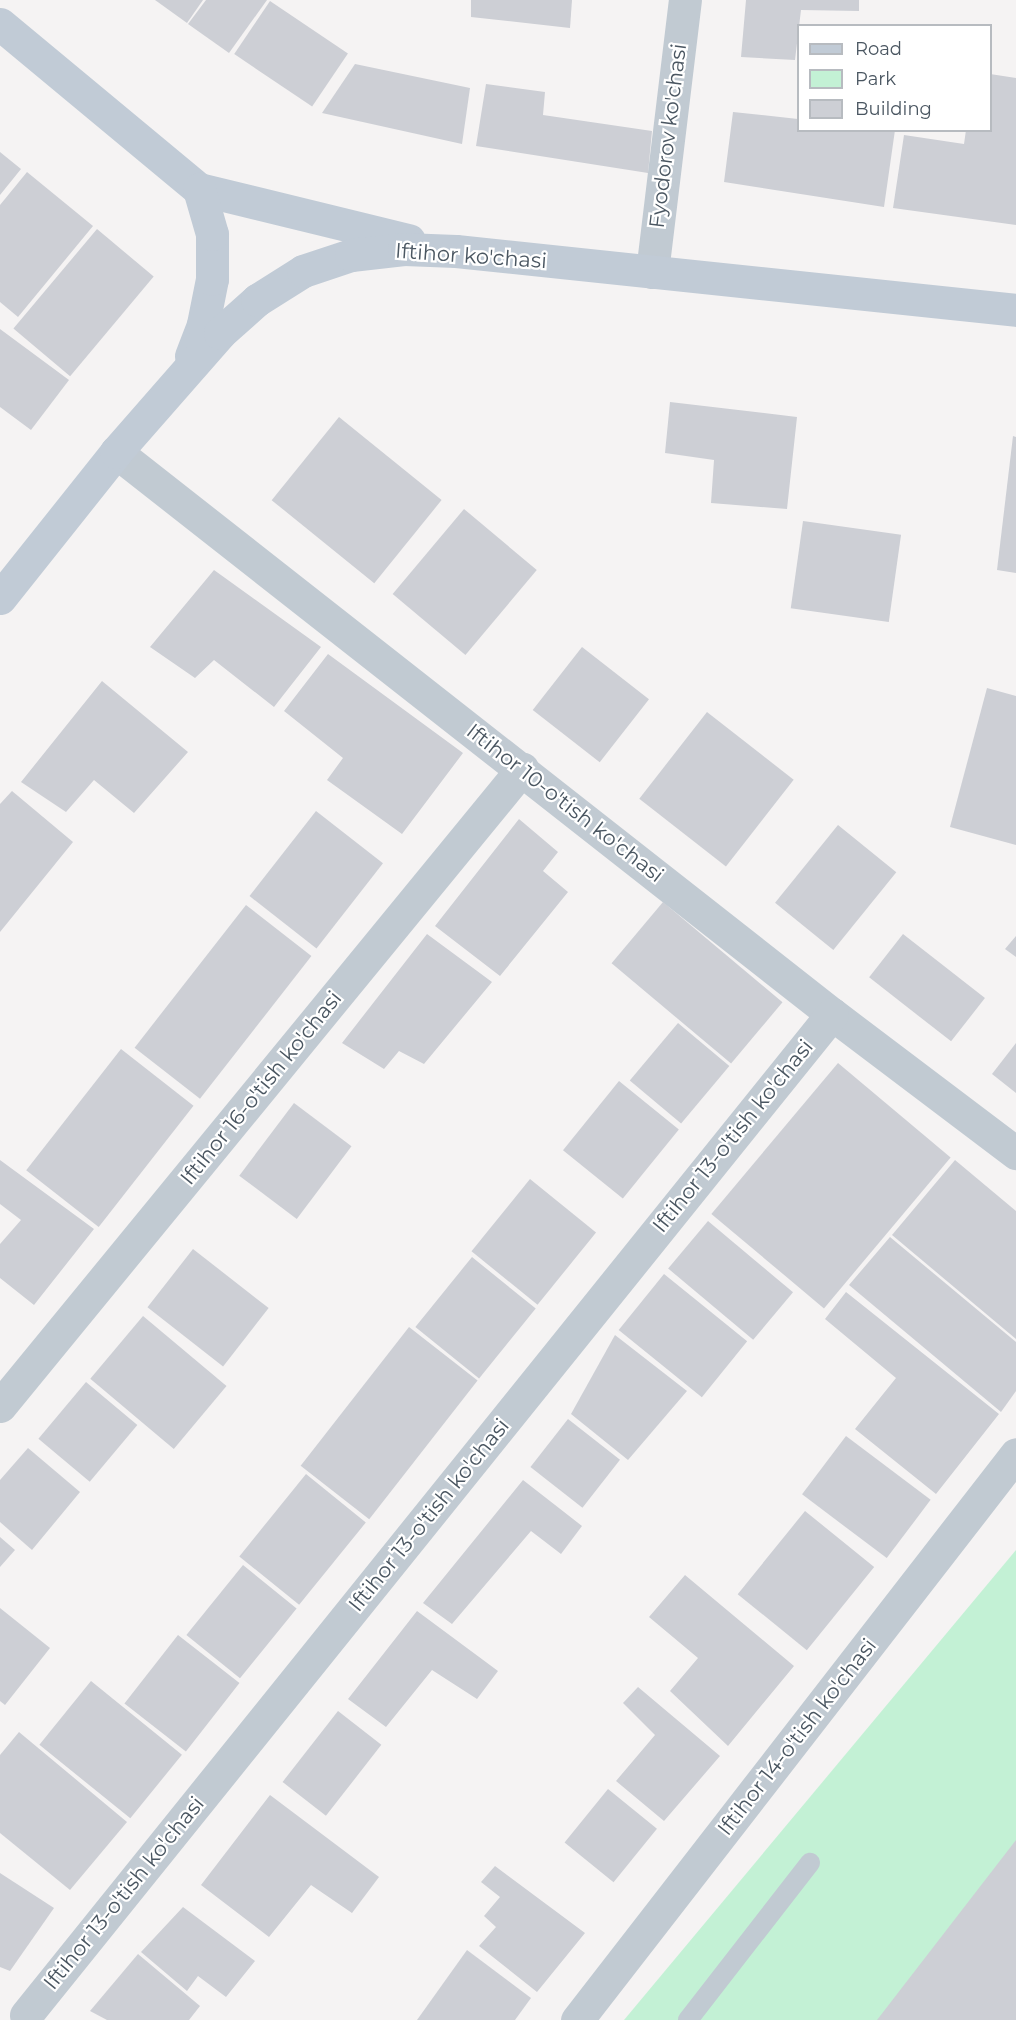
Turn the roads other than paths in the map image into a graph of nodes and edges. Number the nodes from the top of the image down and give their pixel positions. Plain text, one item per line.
1 (684, 0) edge
2 (0, 24) edge
3 (199, 189) junction
4 (456, 251) junction
5 (652, 272) junction
6 (1016, 310) edge
7 (185, 370) junction
8 (116, 452) junction
9 (0, 598) edge
10 (522, 769) junction
11 (832, 1014) junction
12 (1016, 1153) edge
13 (0, 1406) edge
14 (1016, 1454) edge
15 (810, 1863) dead end
16 (21, 2013) edge
17 (577, 2020) edge
18 (688, 2020) edge

1 - 5 street, Fyodorov ko'chasi
2 - 3 main road
3 - 4 main road
3 - 7 main road
4 - 5 main road, Iftihor ko'chasi
4 - 7 main road, Iftihor ko'chasi
5 - 6 main road, Iftihor ko'chasi
7 - 8 main road, Iftihor ko'chasi
8 - 9 main road, Iftihor ko'chasi
8 - 10 street, Iftihor 10-o'tish ko'chasi
10 - 11 street, Iftihor 10-o'tish ko'chasi
10 - 13 street, Iftihor 16-o'tish ko'chasi
11 - 12 street, Iftihor 10-o'tish ko'chasi
11 - 16 street, Iftihor 13-o'tish ko'chasi
14 - 17 street, Iftihor 14-o'tish ko'chasi
15 - 18 lane

